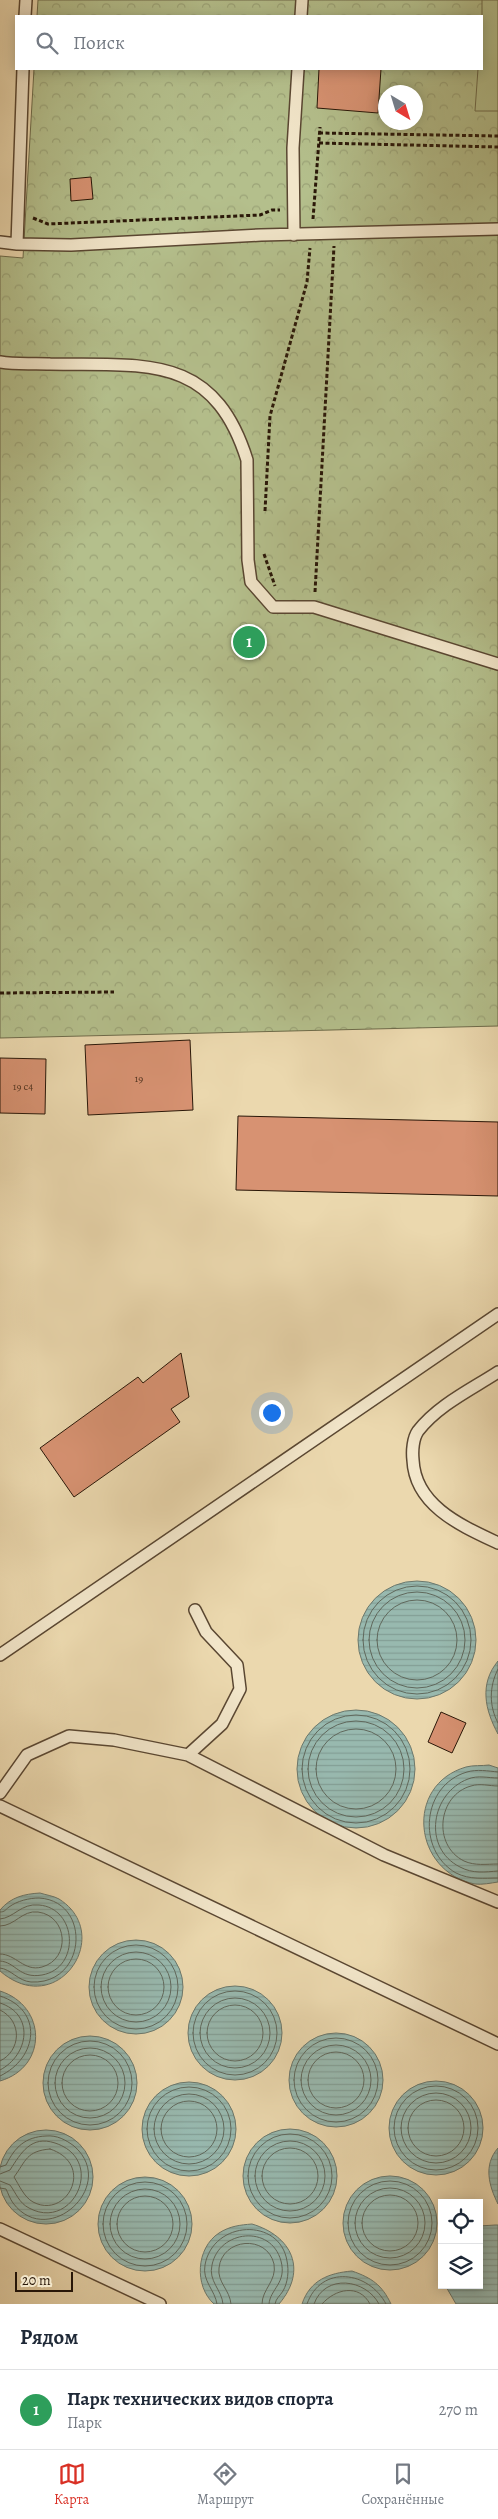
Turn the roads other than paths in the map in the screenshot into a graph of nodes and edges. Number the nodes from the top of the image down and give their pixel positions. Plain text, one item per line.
1 (26, 0) edge
2 (302, 0) edge
3 (25, 15) edge
4 (301, 15) edge
5 (23, 70) edge
6 (298, 70) edge
7 (498, 229) edge
8 (294, 235) junction
9 (0, 242) edge
10 (17, 244) junction
11 (0, 362) edge
12 (498, 664) edge
13 (498, 1314) edge
14 (498, 1372) edge
15 (498, 1543) edge
16 (195, 1610) dead end
17 (0, 1655) edge
18 (188, 1755) junction
19 (0, 1793) edge
20 (0, 1806) edge
21 (498, 1902) edge
22 (498, 2044) edge
23 (0, 2229) edge
24 (160, 2304) edge

1 - 3 lane
2 - 4 lane
5 - 10 lane
6 - 8 lane
7 - 8 lane
8 - 10 lane
9 - 10 lane
11 - 12 lane
13 - 17 lane
14 - 15 lane
16 - 18 lane
18 - 19 lane
18 - 21 lane
20 - 22 lane
23 - 24 lane

